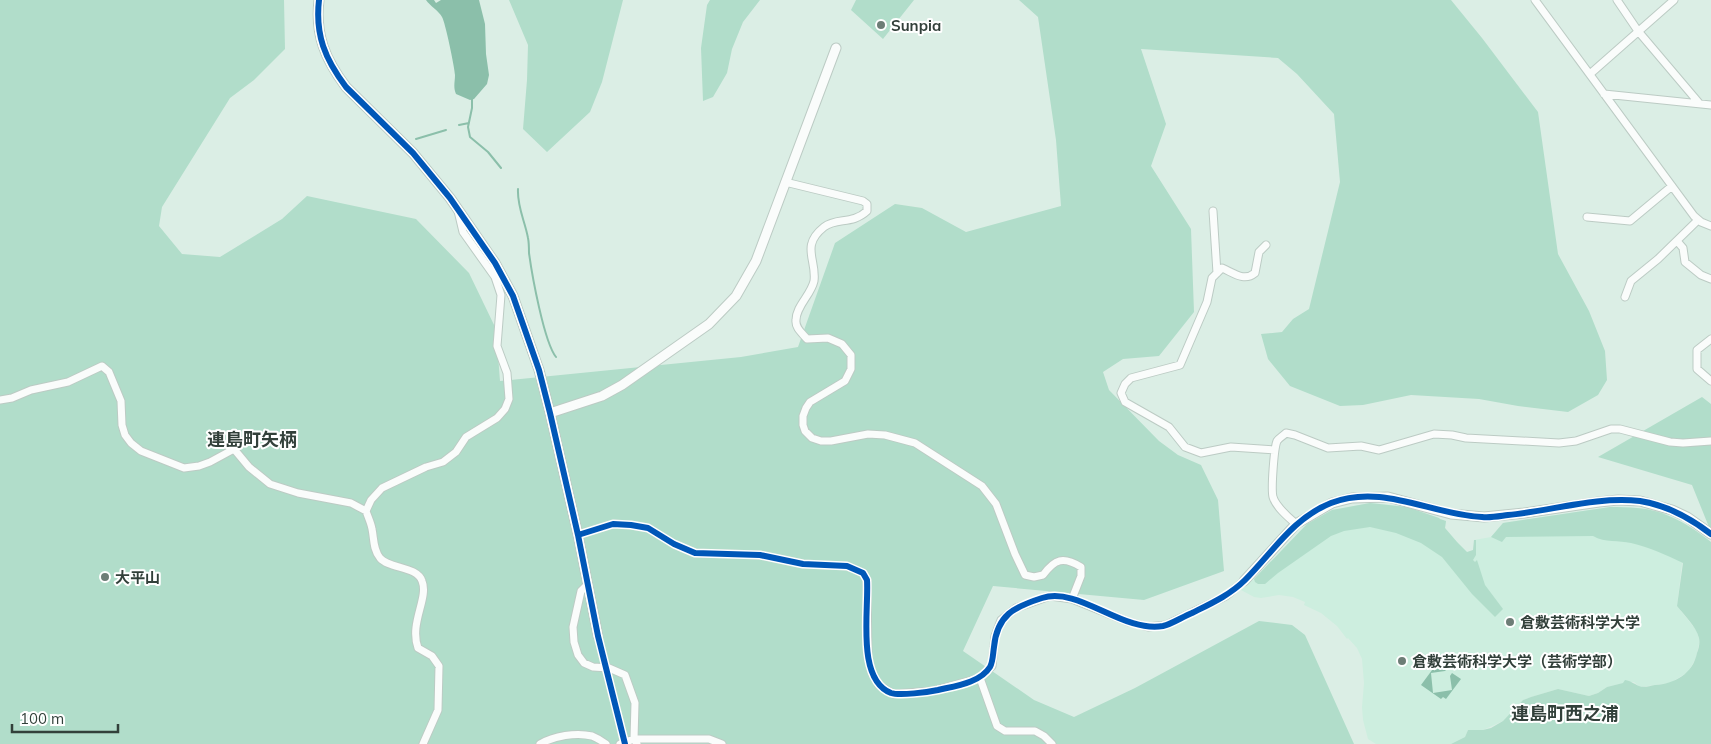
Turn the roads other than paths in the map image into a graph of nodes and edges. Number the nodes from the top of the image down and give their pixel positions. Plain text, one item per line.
1 (319, 0) edge
2 (1535, 0) edge
3 (1617, 0) edge
4 (1674, 0) edge
5 (1638, 31) junction
6 (836, 48) dead end
7 (1590, 74) junction
8 (1604, 94) junction
9 (1699, 103) junction
10 (1711, 104) edge
11 (785, 182) junction
12 (1672, 186) junction
13 (456, 206) junction
14 (1214, 211) dead end
15 (1587, 217) dead end
16 (1698, 220) junction
17 (1711, 226) edge
18 (1677, 241) junction
19 (1266, 245) dead end
20 (1217, 273) junction
21 (1711, 279) edge
22 (1625, 297) dead end
23 (1711, 339) edge
24 (1711, 381) edge
25 (0, 400) edge
26 (550, 413) junction
27 (1711, 441) edge
28 (1275, 450) junction
29 (366, 510) junction
30 (1296, 524) junction
31 (1711, 534) edge
32 (578, 535) junction
33 (1244, 581) joint
34 (588, 584) junction
35 (1072, 599) junction
36 (598, 636) tunnel mouth
37 (980, 678) junction
38 (636, 742) edge
39 (423, 744) edge
40 (540, 744) edge
41 (606, 744) edge
42 (620, 744) edge
43 (722, 744) edge
44 (1052, 744) edge

1 - 13 street
2 - 7 street
3 - 5 street
4 - 5 street
5 - 7 street
5 - 9 street
6 - 11 street
7 - 8 street
8 - 9 street
8 - 12 street
9 - 10 street
11 - 26 street
11 - 35 street
12 - 15 street
12 - 16 street
13 - 26 street
13 - 29 street
14 - 20 street
16 - 17 street
16 - 18 street
18 - 21 street
18 - 22 street
19 - 20 street
20 - 28 street
23 - 24 street
25 - 29 street
26 - 32 street
27 - 28 street
28 - 30 street
29 - 39 street
30 - 31 street
30 - 33 street
32 - 34 street
32 - 37 street
33 - 35 street
34 - 36 street
34 - 38 street
35 - 37 street
37 - 44 street
38 - 42 street
38 - 43 street
40 - 41 street

